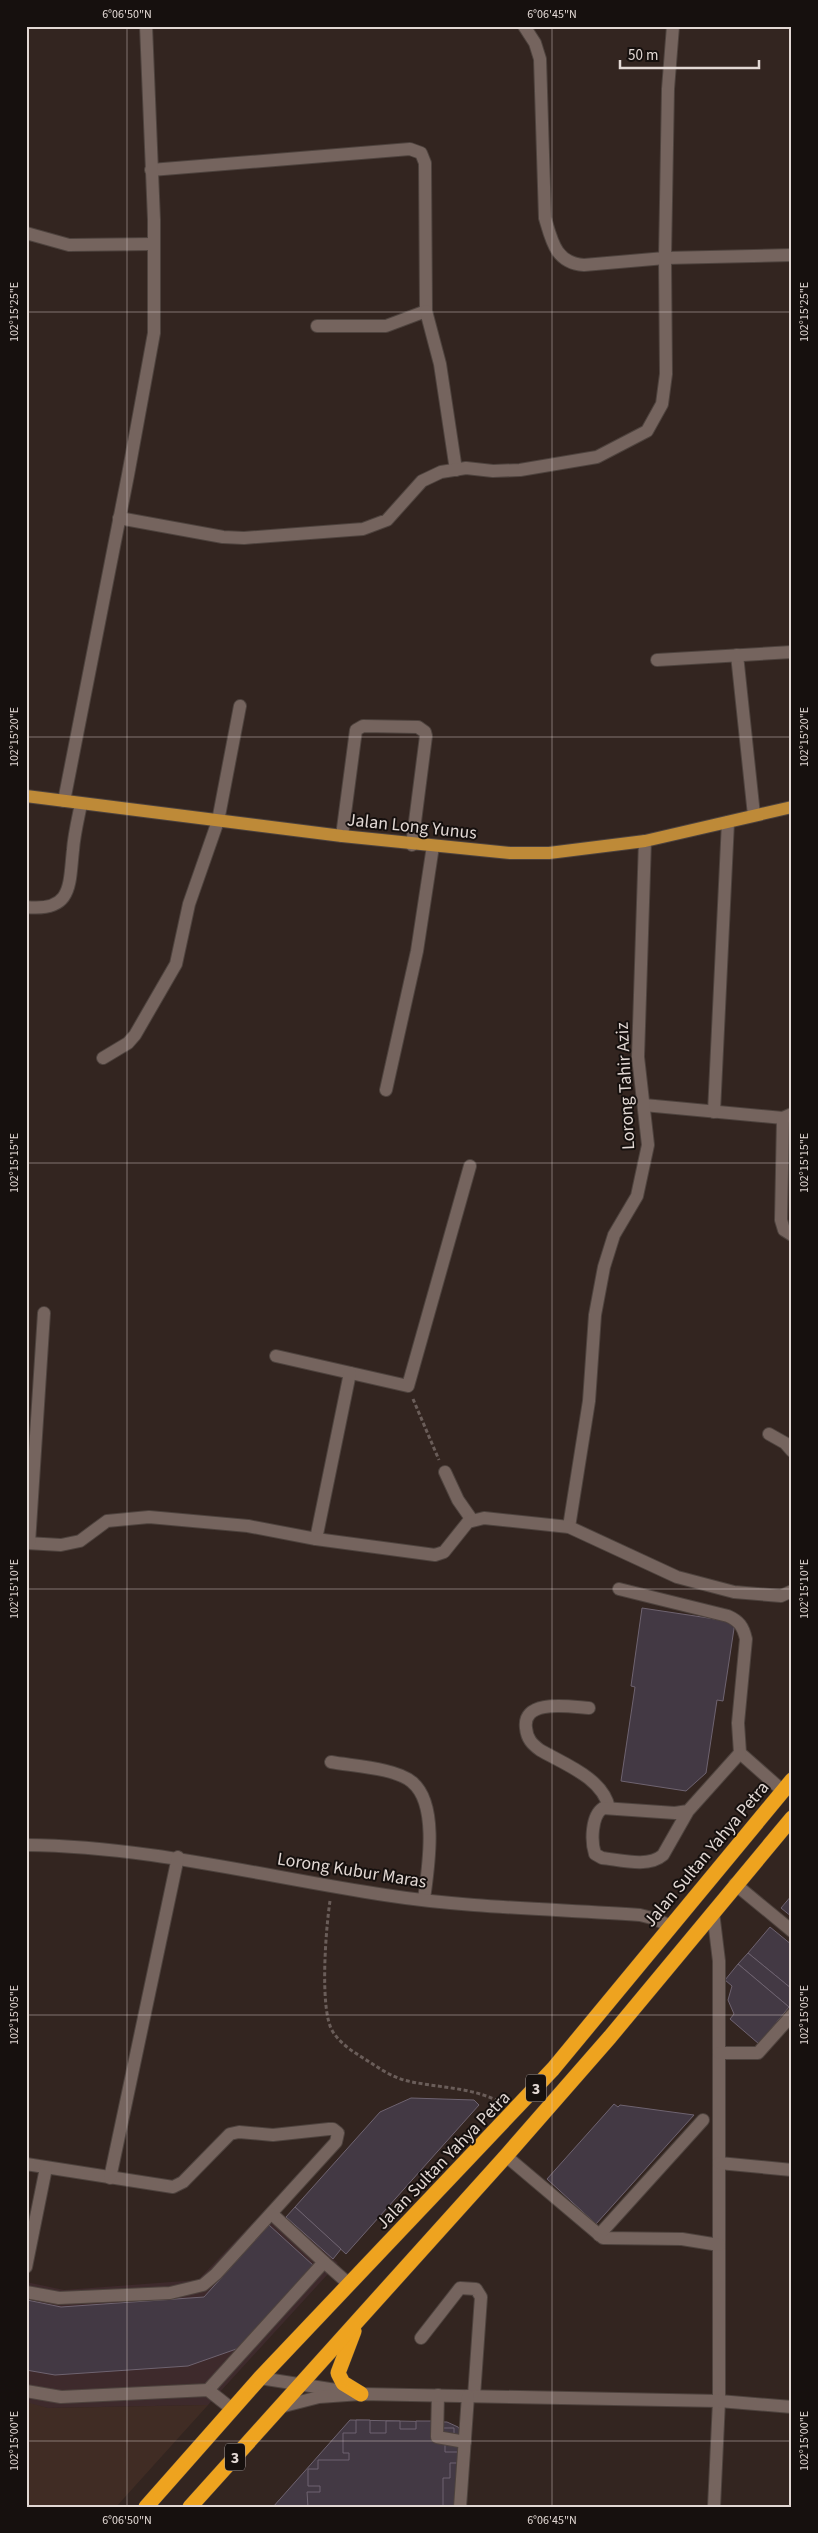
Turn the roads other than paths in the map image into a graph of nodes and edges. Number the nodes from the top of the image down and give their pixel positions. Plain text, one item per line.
1 (146, 26) edge
2 (524, 26) edge
3 (672, 26) edge
4 (152, 170) junction
5 (26, 233) edge
6 (154, 244) junction
7 (792, 255) edge
8 (665, 258) junction
9 (426, 311) junction
10 (317, 326) dead end
11 (456, 470) junction
12 (119, 518) junction
13 (792, 652) edge
14 (737, 655) junction
15 (657, 660) dead end
16 (240, 706) dead end
17 (26, 796) edge
18 (64, 801) junction
19 (81, 804) junction
20 (792, 807) edge
21 (754, 816) junction
22 (218, 821) junction
23 (728, 822) junction
24 (342, 836) junction
25 (645, 841) junction
26 (412, 845) junction
27 (433, 846) junction
28 (26, 907) edge
29 (103, 1058) dead end
30 (386, 1090) dead end
31 (644, 1105) junction
32 (714, 1112) junction
33 (787, 1116) edge
34 (470, 1166) dead end
35 (792, 1235) edge
36 (44, 1313) dead end
37 (276, 1356) dead end
38 (350, 1373) junction
39 (769, 1434) dead end
40 (792, 1451) edge
41 (445, 1472) road end
42 (472, 1520) junction
43 (569, 1527) junction
44 (316, 1540) junction
45 (28, 1543) edge
46 (619, 1590) dead end
47 (792, 1591) edge
48 (589, 1708) dead end
49 (740, 1754) junction
50 (331, 1762) dead end
51 (787, 1785) edge
52 (609, 1808) junction
53 (688, 1810) junction
54 (792, 1818) edge
55 (26, 1844) edge
56 (178, 1858) junction
57 (735, 1884) junction
58 (424, 1900) junction
59 (713, 1912) junction
60 (671, 1926) junction
61 (792, 1931) edge
62 (792, 2015) edge
63 (720, 2053) junction
64 (703, 2120) dead end
65 (506, 2156) junction
66 (720, 2163) junction
67 (26, 2164) edge
68 (46, 2168) junction
69 (792, 2170) edge
70 (110, 2178) junction
71 (272, 2214) junction
72 (599, 2235) junction
73 (720, 2245) junction
74 (324, 2262) junction
75 (26, 2267) edge
76 (349, 2284) junction
77 (26, 2292) edge
78 (360, 2318) junction
79 (421, 2338) dead end
80 (260, 2378) junction
81 (301, 2384) junction
82 (208, 2390) junction
83 (26, 2391) edge
84 (361, 2394) junction
85 (438, 2395) junction
86 (471, 2396) junction
87 (720, 2401) junction
88 (280, 2407) junction
89 (792, 2407) edge
90 (232, 2409) junction
91 (465, 2442) junction
92 (146, 2507) edge
93 (190, 2507) edge
94 (460, 2507) edge
95 (714, 2507) edge

1 - 4 street
2 - 8 street
3 - 8 street
4 - 6 street
4 - 9 street
5 - 6 street
6 - 12 street
7 - 8 street
8 - 11 street
9 - 10 street
9 - 11 street
11 - 12 street
12 - 18 street
13 - 14 street
14 - 15 street
14 - 21 street
16 - 22 street
17 - 18 main road, Jalan Long Yunus
18 - 19 main road, Jalan Long Yunus
19 - 22 main road, Jalan Long Yunus
19 - 28 street
20 - 21 main road, Jalan Long Yunus
21 - 23 main road, Jalan Long Yunus
22 - 24 main road, Jalan Long Yunus
22 - 29 street
23 - 25 main road, Jalan Long Yunus
23 - 32 street
24 - 26 main road, Jalan Long Yunus
24 - 26 street
25 - 27 main road, Jalan Long Yunus
25 - 31 street, Lorong Tahir Aziz
26 - 27 main road, Jalan Long Yunus
27 - 30 street
31 - 32 street
31 - 43 street, Lorong Tahir Aziz
32 - 33 street
33 - 35 street
34 - 38 street
36 - 45 street
37 - 38 street
38 - 44 street
39 - 40 street
41 - 42 street
42 - 43 street
42 - 44 street
43 - 47 street
44 - 45 street
46 - 49 street
48 - 52 street
49 - 51 street
49 - 53 street
50 - 58 street
51 - 60 highway, Jalan Sultan Yahya Petra / 3
52 - 53 street
52 - 53 street
54 - 57 highway, 3
55 - 56 street, Lorong Kubur Maras
56 - 58 street, Lorong Kubur Maras
56 - 70 street
57 - 59 highway, 3
57 - 61 street
58 - 60 street, Lorong Kubur Maras
59 - 63 street
59 - 65 highway, 3
60 - 76 highway, Jalan Sultan Yahya Petra / 3
62 - 63 street
63 - 66 street
64 - 72 street
65 - 72 street
65 - 78 highway, 3
66 - 69 street
66 - 73 street
67 - 68 street
68 - 70 street
68 - 75 street
70 - 71 street
71 - 74 street
71 - 77 street
72 - 73 street
73 - 87 street
74 - 76 street
74 - 82 street
76 - 80 highway, Jalan Sultan Yahya Petra / 3
78 - 81 highway, 3
78 - 84 highway
79 - 86 street
80 - 81 street
80 - 90 highway, Jalan Sultan Yahya Petra / 3
81 - 84 street
81 - 88 highway, 3
82 - 83 street
82 - 90 street
84 - 85 street
84 - 88 street
85 - 86 street
85 - 91 street
86 - 87 street
86 - 91 street
87 - 89 street
87 - 95 street
88 - 93 highway, 3
90 - 92 highway, Jalan Sultan Yahya Petra / 3
91 - 94 street

